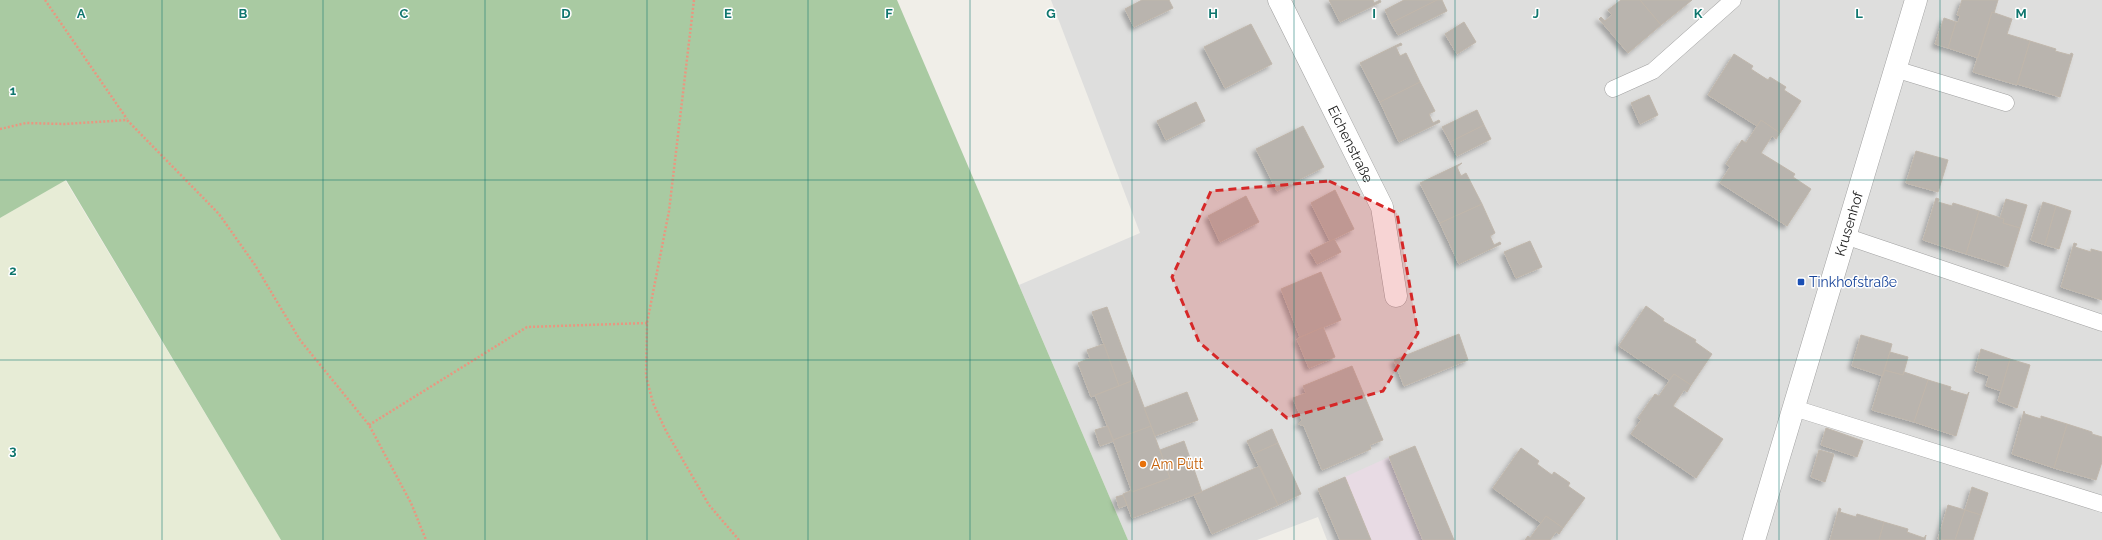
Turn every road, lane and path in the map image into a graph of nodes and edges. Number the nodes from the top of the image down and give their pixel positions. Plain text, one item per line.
1 (45, 0) edge
2 (694, 0) edge
3 (1279, 0) edge
4 (1733, 0) edge
5 (1916, 0) edge
6 (1895, 69) junction
7 (1613, 89) dead end
8 (2006, 103) dead end
9 (127, 120) junction
10 (0, 129) edge
11 (1845, 236) junction
12 (1396, 296) dead end
13 (647, 323) junction
14 (2102, 323) edge
15 (1794, 408) junction
16 (369, 425) junction
17 (2102, 504) edge
18 (426, 540) edge
19 (739, 540) edge
20 (1754, 540) edge

1 - 9 path
2 - 13 path
3 - 12 street, Eichenstraße
4 - 7 lane
5 - 6 street, Krusenhof
6 - 8 lane
6 - 11 street, Krusenhof
9 - 10 path
9 - 16 path
11 - 14 lane
11 - 15 street, Krusenhof
13 - 16 path
13 - 19 path
15 - 17 lane
15 - 20 street, Krusenhof
16 - 18 path

